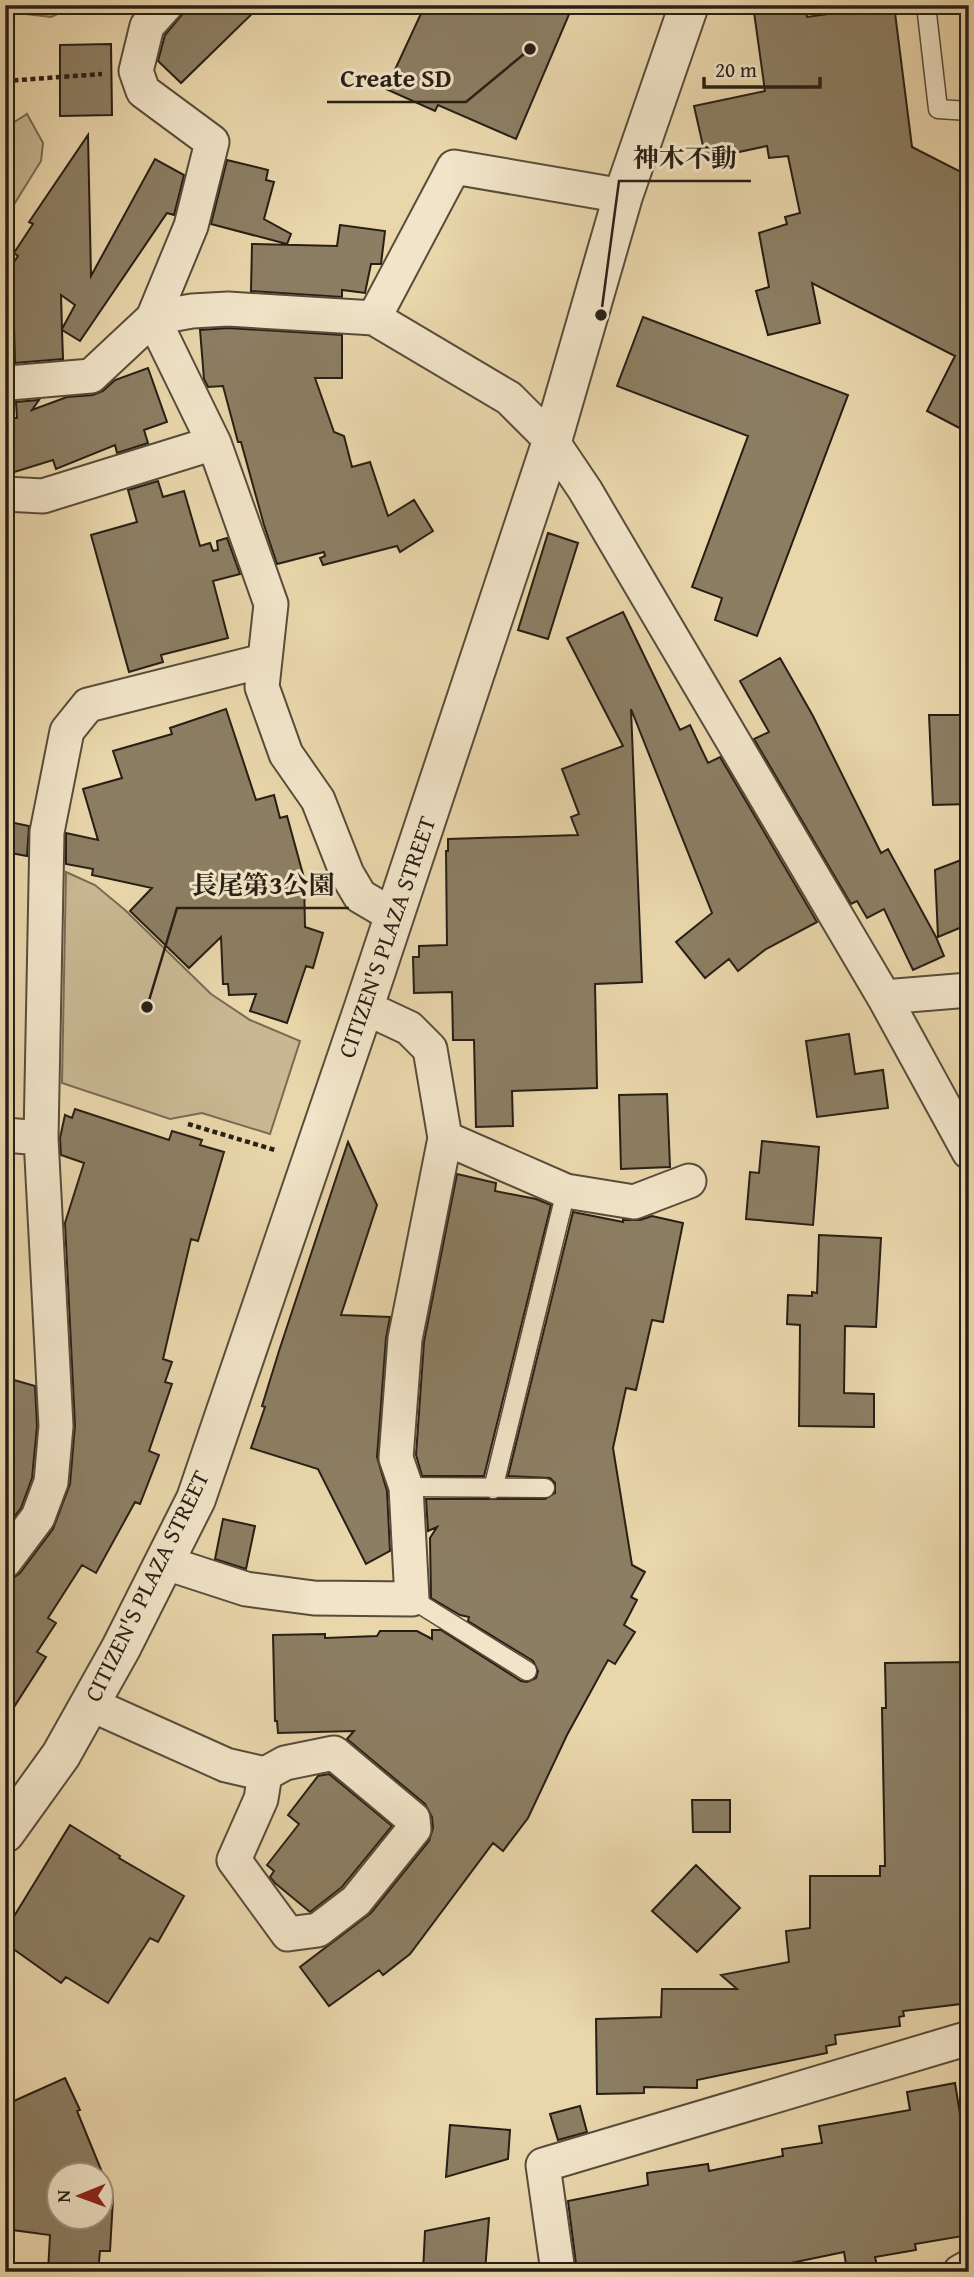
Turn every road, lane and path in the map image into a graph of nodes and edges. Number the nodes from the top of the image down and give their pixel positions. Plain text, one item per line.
1 (166, 5) edge
2 (689, 5) edge
3 (926, 5) edge
4 (136, 71) junction
5 (5, 81) edge
6 (969, 111) edge
7 (623, 197) junction
8 (153, 318) junction
9 (374, 318) junction
10 (9, 383) dead end
11 (552, 441) junction
12 (214, 443) junction
13 (5, 494) edge
14 (264, 661) junction
15 (394, 916) junction
16 (969, 989) edge
17 (884, 996) junction
18 (364, 1007) junction
19 (188, 1124) dead end
20 (5, 1135) edge
21 (41, 1138) junction
22 (445, 1138) junction
23 (278, 1151) dead end
24 (969, 1152) edge
25 (689, 1181) dead end
26 (566, 1191) junction
27 (406, 1487) junction
28 (545, 1488) dead end
29 (493, 1489) junction
30 (5, 1561) edge
31 (163, 1562) junction
32 (412, 1599) junction
33 (527, 1671) dead end
34 (90, 1704) junction
35 (265, 1773) junction
36 (5, 1833) edge
37 (969, 2038) edge
38 (969, 2267) edge
39 (558, 2272) edge
40 (960, 2272) edge

1 - 4 street
2 - 7 street, CITIZEN'S PLAZA STREET
3 - 6 lane
4 - 5 path
4 - 8 street
7 - 9 street
7 - 11 street, CITIZEN'S PLAZA STREET
8 - 9 street
8 - 10 street
8 - 12 street
9 - 11 street
11 - 15 street, CITIZEN'S PLAZA STREET
11 - 17 street
12 - 13 street
12 - 14 street
14 - 15 street
14 - 21 street
15 - 18 street, CITIZEN'S PLAZA STREET
16 - 17 street
17 - 24 street
18 - 22 street
18 - 31 street, CITIZEN'S PLAZA STREET
19 - 23 path
20 - 21 street
21 - 30 street
22 - 26 street
22 - 27 street
25 - 26 street
26 - 29 lane
27 - 29 lane
27 - 32 street
28 - 29 lane
31 - 32 street
31 - 34 street, CITIZEN'S PLAZA STREET
32 - 33 lane
34 - 35 street
34 - 36 street, CITIZEN'S PLAZA STREET
35 - 35 street
37 - 39 street
38 - 40 street

